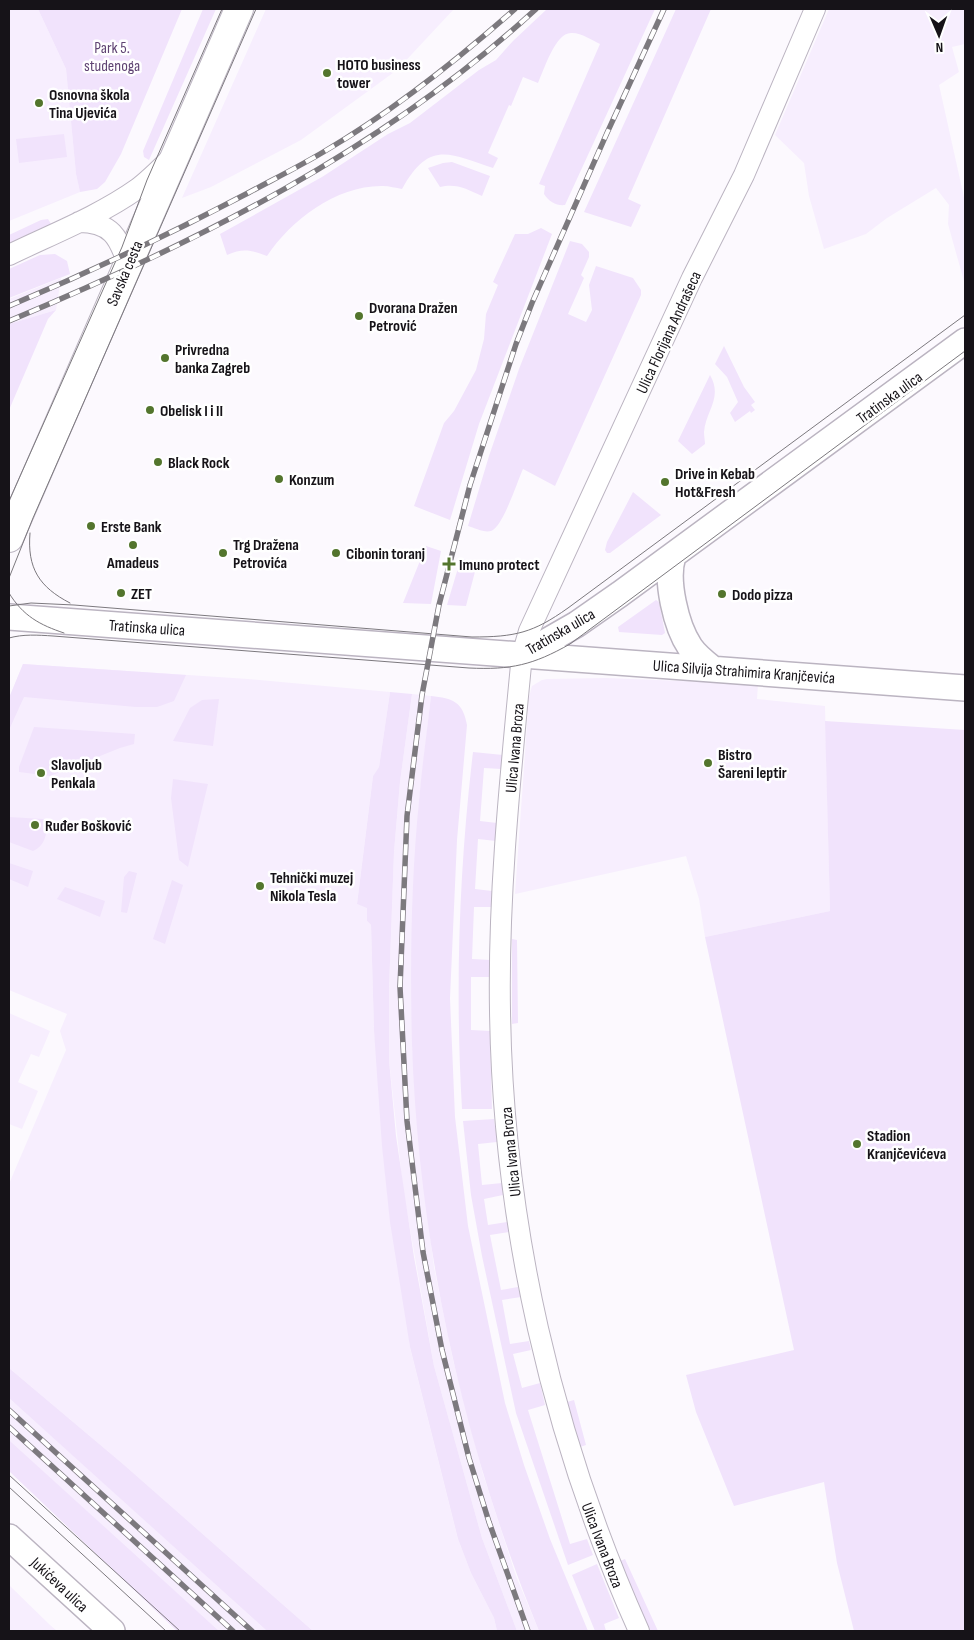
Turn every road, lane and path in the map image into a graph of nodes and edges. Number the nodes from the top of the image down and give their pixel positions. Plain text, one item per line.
1 (239, 9) edge
2 (815, 9) edge
3 (177, 152) junction
4 (79, 222) junction
5 (9, 255) edge
6 (128, 265) junction
7 (965, 341) edge
8 (9, 538) edge
9 (673, 556) junction
10 (9, 617) edge
11 (523, 655) junction
12 (713, 668) junction
13 (965, 688) edge
14 (9, 1536) edge
15 (112, 1631) edge
16 (639, 1631) edge

1 - 3 main road, Savska cesta
2 - 11 street, Ulica Florijana Andrašeca
3 - 4 street
3 - 6 main road, Savska cesta
4 - 5 street
4 - 6 street
6 - 8 main road, Savska cesta
7 - 9 street, Tratinska ulica
9 - 11 street, Tratinska ulica
9 - 12 street
10 - 11 street, Tratinska ulica
11 - 12 street, Ulica Silvija Strahimira Kranjčevića
11 - 16 street, Ulica Ivana Broza
12 - 13 street, Ulica Silvija Strahimira Kranjčevića
14 - 15 street, Jukićeva ulica

